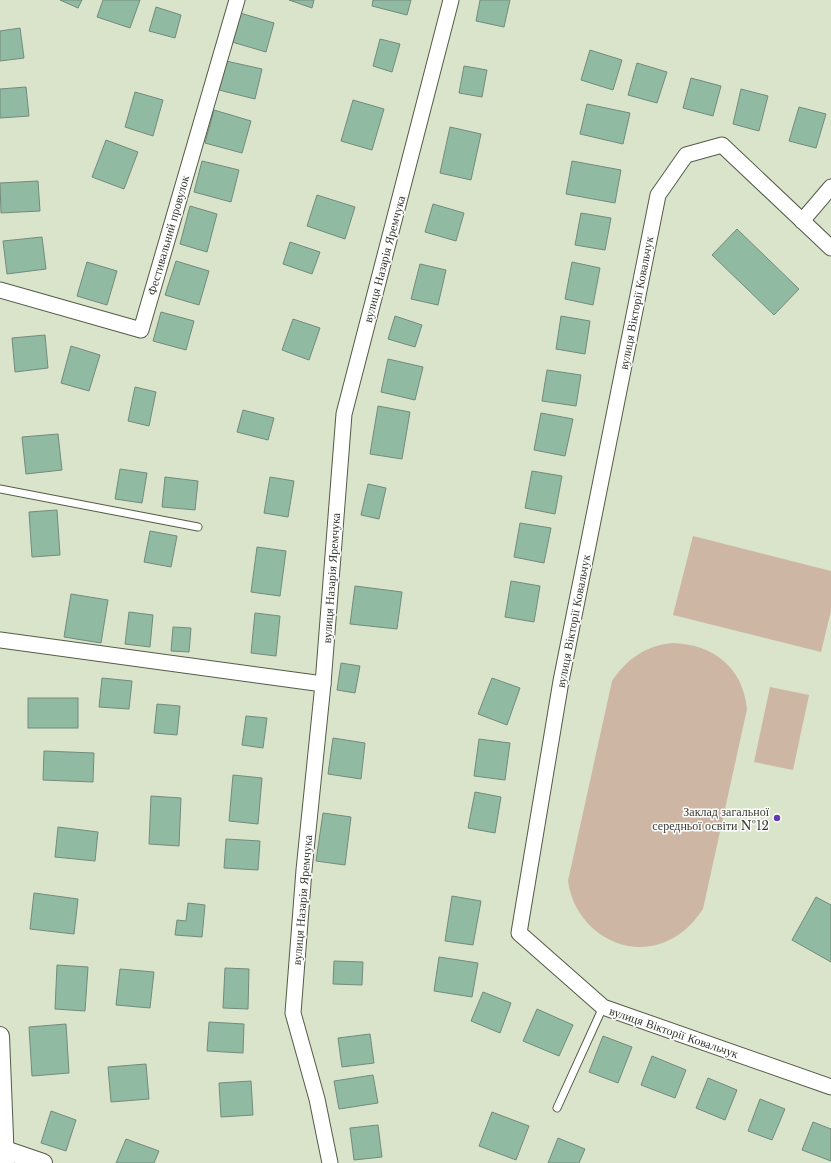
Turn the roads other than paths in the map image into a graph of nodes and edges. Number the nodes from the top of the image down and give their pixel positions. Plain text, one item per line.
1 (236, 0) edge
2 (451, 0) edge
3 (831, 187) edge
4 (802, 221) junction
5 (831, 248) edge
6 (0, 290) edge
7 (0, 489) edge
8 (198, 527) dead end
9 (0, 640) edge
10 (323, 684) junction
11 (603, 1007) junction
12 (0, 1036) edge
13 (831, 1087) edge
14 (557, 1108) dead end
15 (5, 1156) edge
16 (43, 1163) edge
17 (330, 1163) edge

1 - 6 street, Фестивальний провулок
2 - 10 street, вулиця Назарія Яремчука
3 - 4 street
4 - 5 street, вулиця Вікторії Ковальчук
4 - 11 street, вулиця Вікторії Ковальчук
7 - 8 lane
9 - 10 street
10 - 17 street, вулиця Назарія Яремчука
11 - 13 street, вулиця Вікторії Ковальчук
11 - 14 lane
12 - 15 street
15 - 16 street

